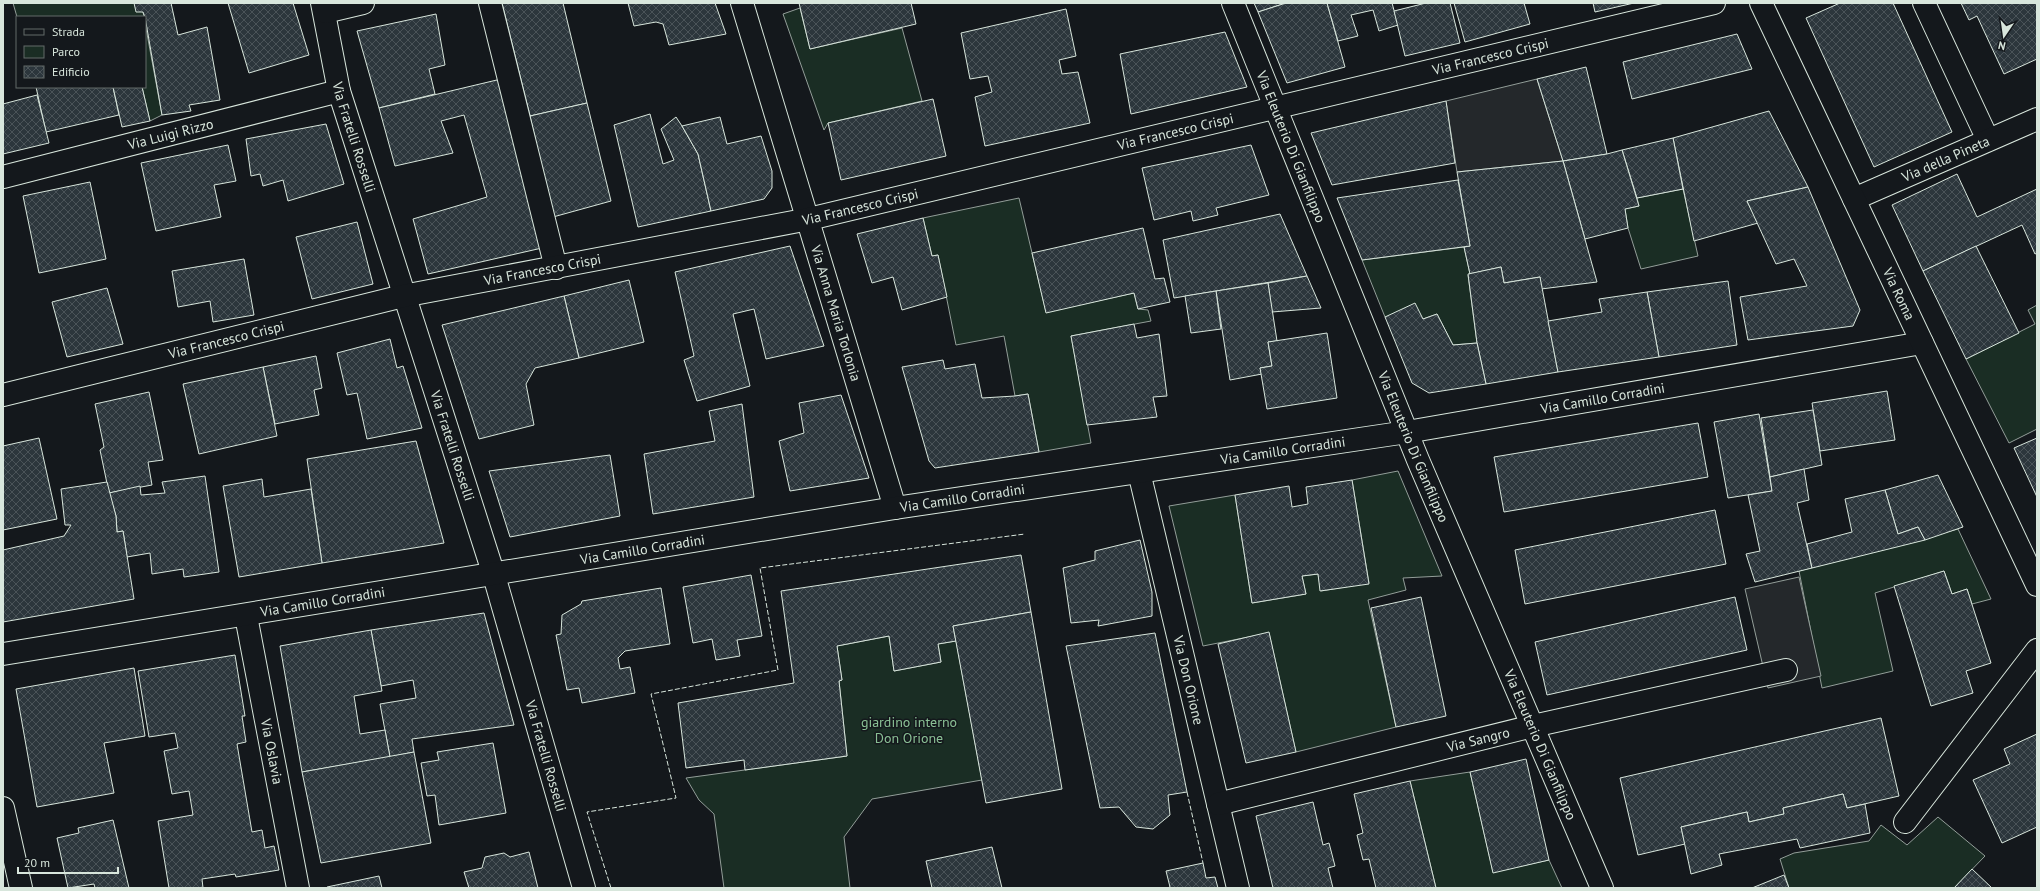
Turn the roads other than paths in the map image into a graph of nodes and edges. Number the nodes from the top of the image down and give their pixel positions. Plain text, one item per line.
1 (363, 3) edge
2 (490, 3) edge
3 (742, 3) edge
4 (1233, 3) edge
5 (1714, 3) edge
6 (1761, 3) edge
7 (1924, 3) edge
8 (324, 7) edge
9 (339, 91) junction
10 (1276, 108) junction
11 (2037, 119) edge
12 (1988, 140) junction
13 (3, 177) edge
14 (1854, 199) junction
15 (808, 219) junction
16 (556, 268) junction
17 (403, 296) junction
18 (1922, 343) junction
19 (3, 395) edge
20 (1407, 432) junction
21 (1139, 472) junction
22 (895, 508) junction
23 (493, 572) junction
24 (2037, 585) edge
25 (246, 616) junction
26 (2037, 650) edge
27 (3, 654) edge
28 (1786, 670) dead end
29 (1533, 726) junction
30 (1218, 804) junction
31 (3, 808) edge
32 (1905, 822) dead end
33 (21, 888) edge
34 (298, 888) edge
35 (584, 888) edge
36 (1238, 888) edge
37 (1602, 888) edge

1 - 8 street
2 - 16 street
3 - 15 street, Via Anna Maria Torlonia
4 - 10 street, Via Eleuterio Di Gianfilippo
5 - 10 street, Via Francesco Crispi
6 - 14 street, Via Roma
7 - 12 street
8 - 9 street, Via Fratelli Rosselli
9 - 13 street, Via Luigi Rizzo
9 - 17 street, Via Fratelli Rosselli
10 - 15 street, Via Francesco Crispi
10 - 20 street, Via Eleuterio Di Gianfilippo
11 - 12 street, Via della Pineta
12 - 14 street, Via della Pineta
14 - 18 street, Via Roma
15 - 16 street, Via Francesco Crispi
15 - 22 street, Via Anna Maria Torlonia
16 - 17 street, Via Francesco Crispi
17 - 19 street, Via Francesco Crispi
17 - 23 street, Via Fratelli Rosselli
18 - 20 street, Via Camillo Corradini
18 - 24 street, Via Roma
20 - 21 street, Via Camillo Corradini
20 - 29 street, Via Eleuterio Di Gianfilippo
21 - 22 street, Via Camillo Corradini
21 - 30 street, Via Don Orione
22 - 23 street, Via Camillo Corradini
23 - 25 street, Via Camillo Corradini
23 - 35 street, Via Fratelli Rosselli
25 - 27 street, Via Camillo Corradini
25 - 34 street, Via Oslavia
26 - 32 street
28 - 29 street, Via Sangro
29 - 30 street, Via Sangro
29 - 37 street, Via Eleuterio Di Gianfilippo
30 - 36 street, Via Don Orione
31 - 33 street

